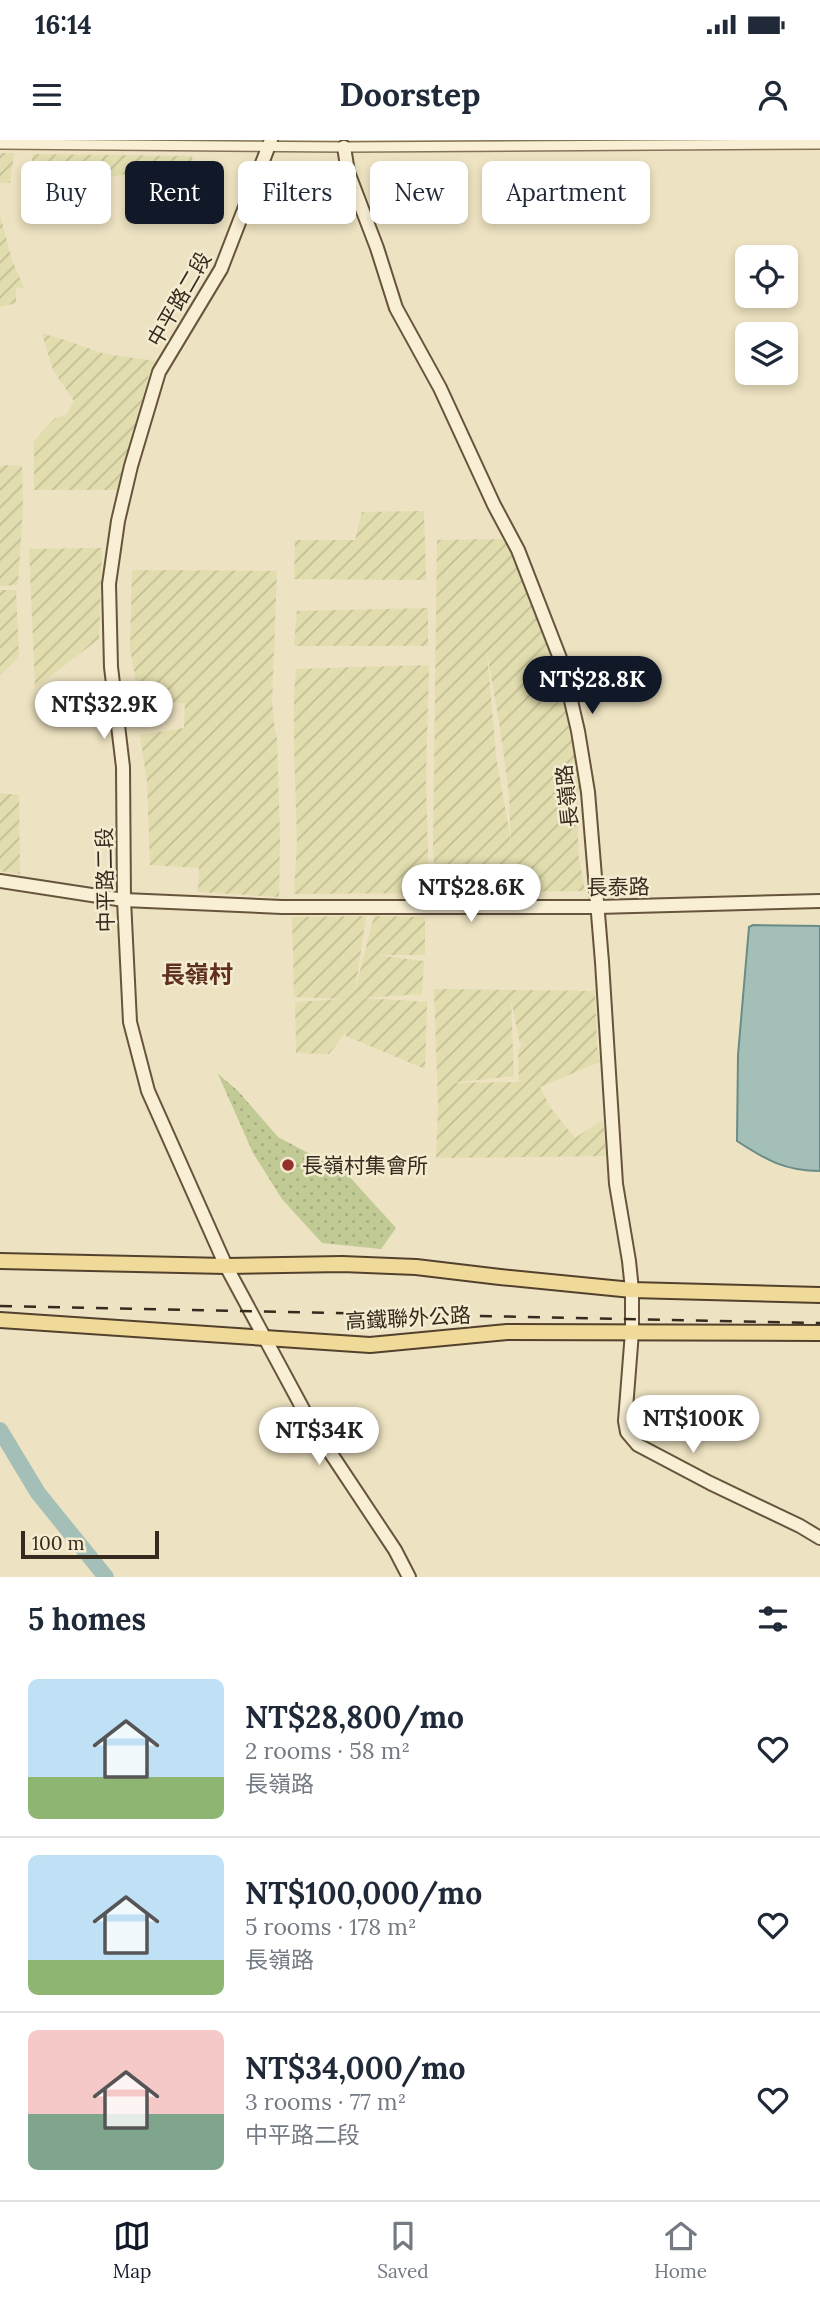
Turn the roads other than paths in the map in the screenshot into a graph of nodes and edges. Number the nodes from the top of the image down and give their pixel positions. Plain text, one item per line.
1 (269, 143) edge
2 (0, 144) edge
3 (820, 144) edge
4 (344, 147) junction
5 (0, 881) edge
6 (124, 900) junction
7 (820, 901) edge
8 (597, 907) junction
9 (0, 1261) edge
10 (226, 1266) junction
11 (632, 1290) junction
12 (820, 1295) edge
13 (0, 1320) edge
14 (632, 1332) junction
15 (820, 1333) edge
16 (264, 1339) junction
17 (820, 1538) edge
18 (409, 1577) edge

1 - 2 street
1 - 4 street
1 - 6 street, 中平路二段
3 - 4 street
4 - 8 street, 長嶺路
5 - 6 street, 長泰路
6 - 8 street, 長泰路
6 - 10 street, 中平路二段
7 - 8 street, 長泰路
8 - 11 street, 長嶺路
9 - 10 main road, 高鐵聯外公路
10 - 11 main road, 高鐵聯外公路
10 - 16 street, 中平路二段
11 - 12 main road, 高鐵聯外公路
11 - 14 street, 長嶺路
13 - 16 main road, 高鐵聯外公路
14 - 15 main road, 高鐵聯外公路
14 - 16 main road, 高鐵聯外公路
14 - 17 street, 長嶺路
16 - 18 street, 中平路二段

